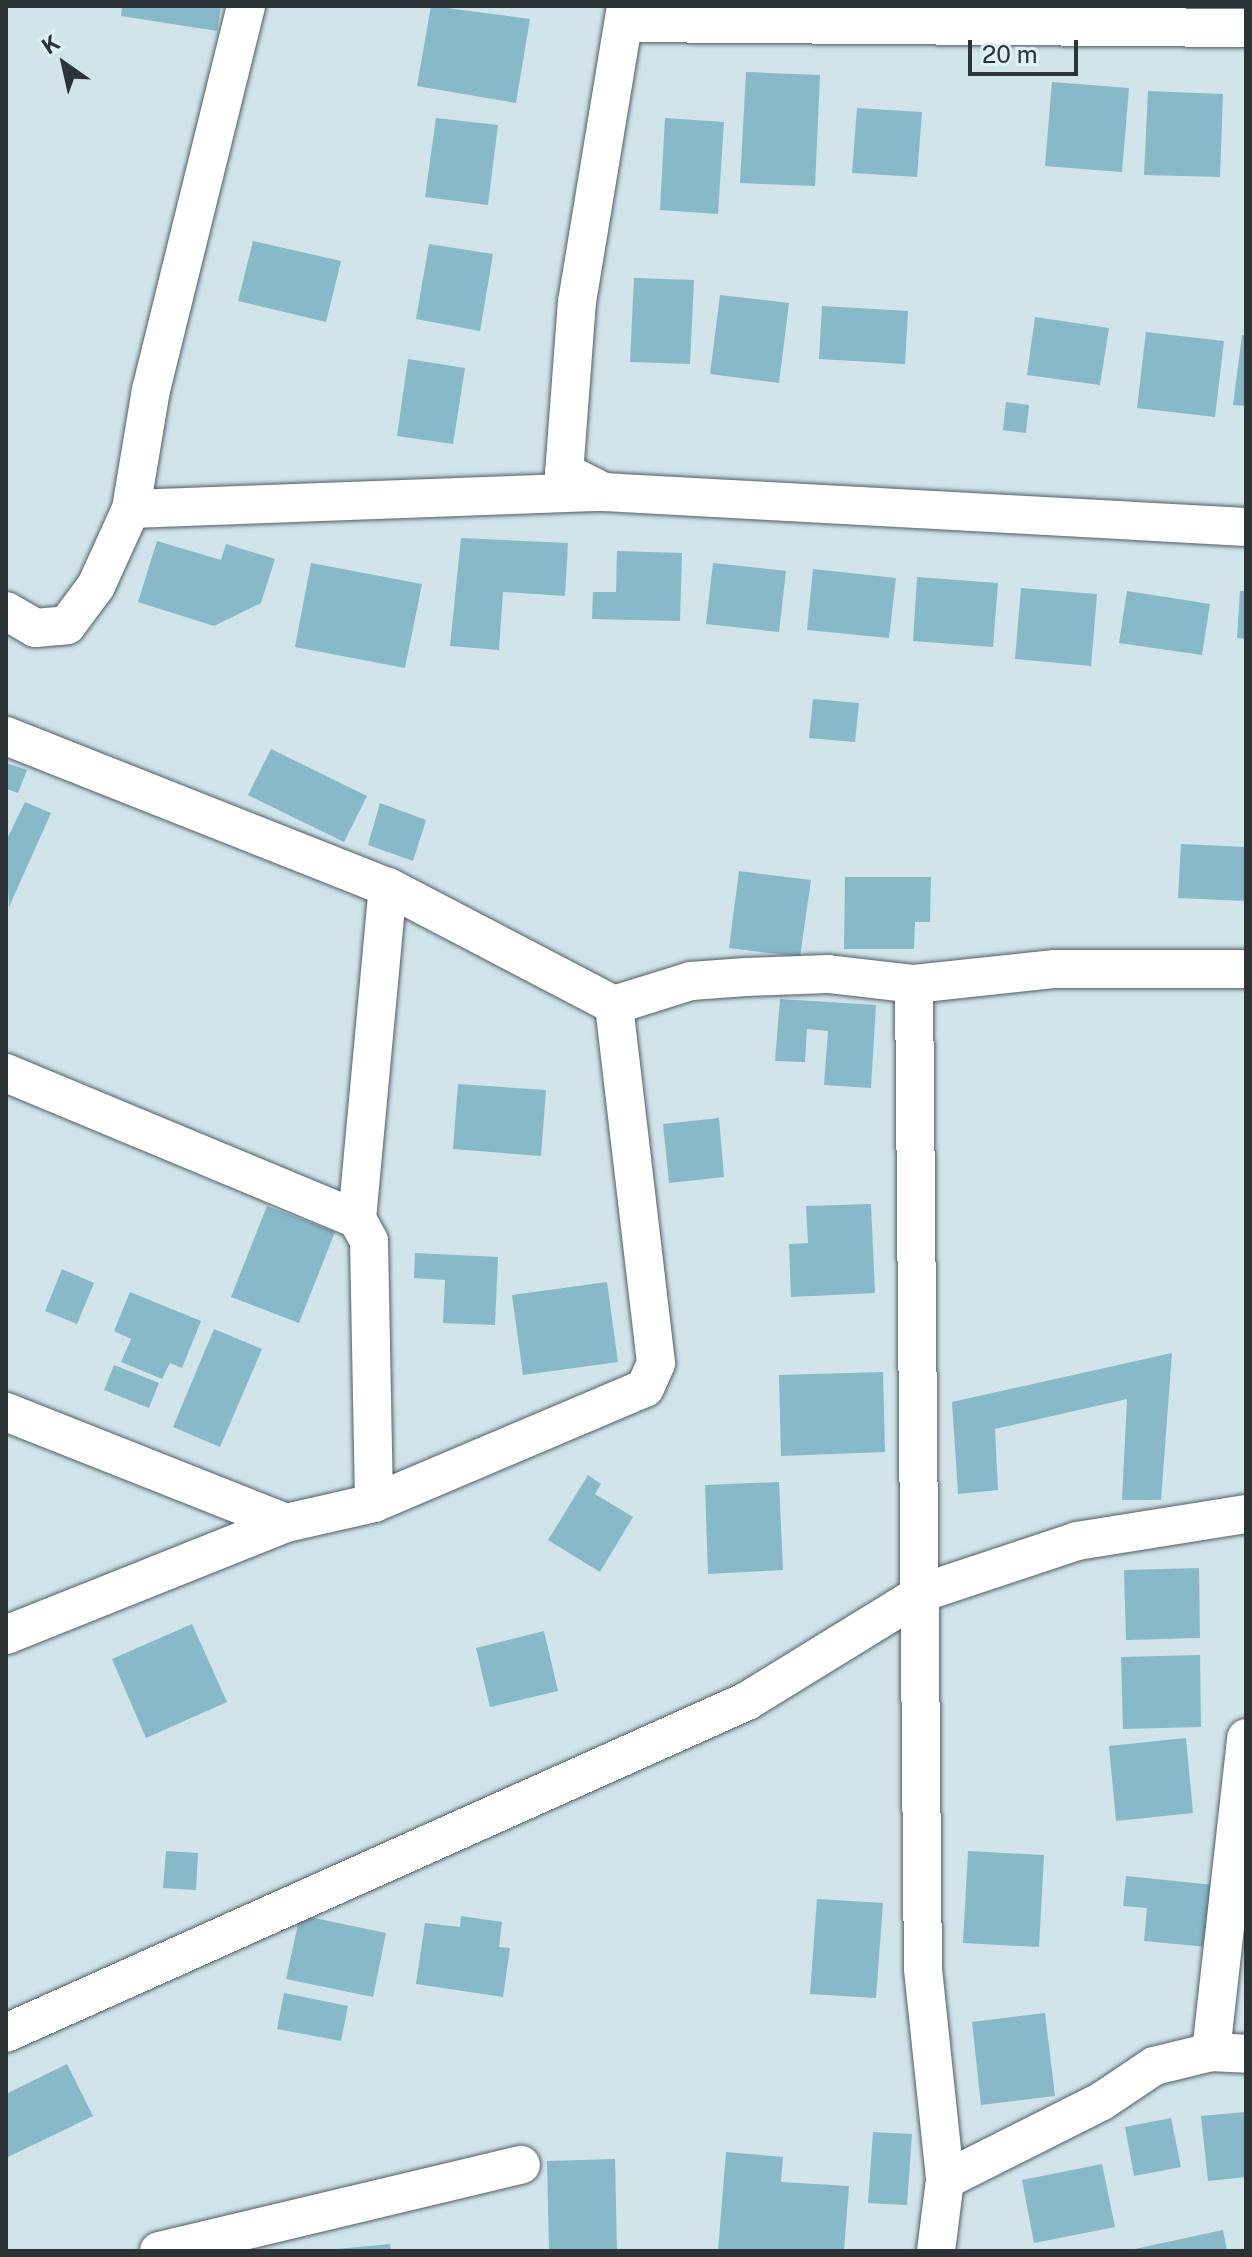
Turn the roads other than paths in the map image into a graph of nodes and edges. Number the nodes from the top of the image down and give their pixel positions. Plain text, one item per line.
1 (246, 6) edge
2 (625, 14) edge
3 (1246, 28) edge
4 (604, 492) junction
5 (131, 509) junction
6 (1246, 527) edge
7 (6, 611) edge
8 (6, 736) edge
9 (388, 887) junction
10 (1246, 969) edge
11 (914, 984) junction
12 (614, 1005) junction
13 (6, 1073) edge
14 (357, 1219) junction
15 (6, 1412) edge
16 (374, 1503) junction
17 (1246, 1514) edge
18 (286, 1523) junction
19 (924, 1592) junction
20 (6, 1635) edge
21 (1246, 1738) edge
22 (6, 2033) edge
23 (1229, 2053) edge
24 (521, 2165) dead end
25 (945, 2180) junction
26 (159, 2251) edge
27 (936, 2251) edge

1 - 5 street
2 - 3 street
2 - 4 street
4 - 5 street
4 - 6 street
5 - 7 street
8 - 9 street
9 - 12 street
9 - 14 street
10 - 11 street
11 - 12 street
11 - 19 street
12 - 16 street
13 - 14 street
14 - 16 street
15 - 18 street
16 - 18 street
17 - 19 street
18 - 20 street
19 - 22 street
19 - 25 street
21 - 23 street
23 - 25 street
24 - 26 street
25 - 27 street

